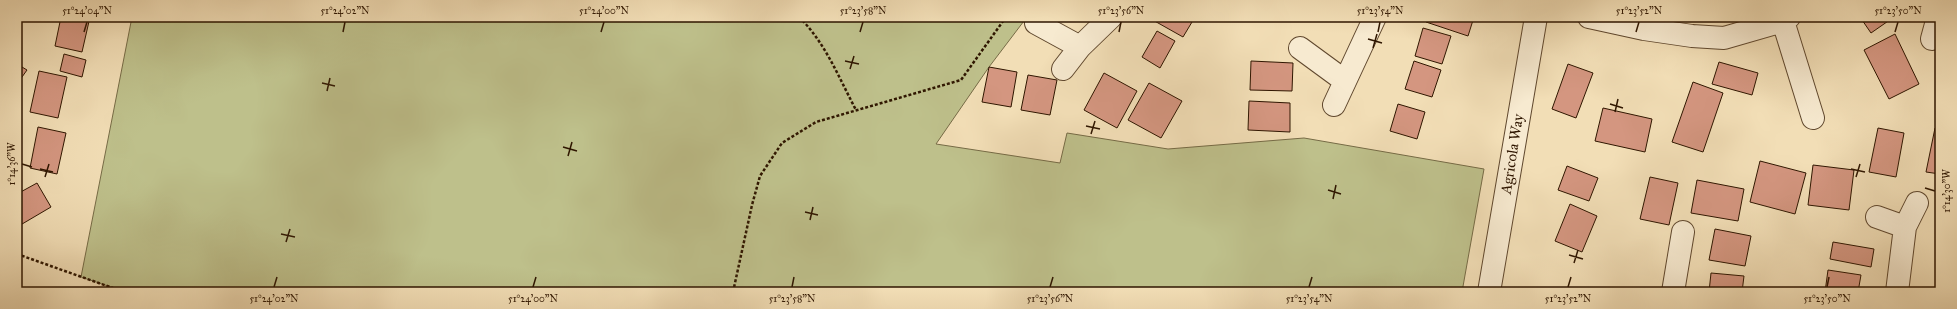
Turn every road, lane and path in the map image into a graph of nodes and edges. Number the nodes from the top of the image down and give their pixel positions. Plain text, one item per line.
1 (799, 17) edge
2 (1006, 17) edge
3 (1111, 17) edge
4 (1375, 17) edge
5 (1536, 17) edge
6 (1589, 17) edge
7 (1938, 17) edge
8 (1786, 19) edge
9 (1036, 23) dead end
10 (1665, 24) edge
11 (1932, 39) dead end
12 (1080, 47) junction
13 (1300, 48) dead end
14 (1063, 69) dead end
15 (1345, 81) junction
16 (1334, 105) dead end
17 (856, 110) junction
18 (1813, 118) dead end
19 (1917, 203) dead end
20 (1877, 218) dead end
21 (1905, 227) junction
22 (1683, 232) dead end
23 (17, 254) edge
24 (124, 292) edge
25 (733, 292) edge
26 (1489, 292) edge
27 (1673, 292) edge
28 (1897, 292) edge

1 - 17 path
2 - 17 path
3 - 12 street
4 - 15 street
5 - 26 street, Agricola Way
6 - 10 street
7 - 11 street
8 - 10 street
8 - 18 street
9 - 12 street
12 - 14 street
13 - 15 street
15 - 16 street
17 - 25 path
19 - 21 street
20 - 21 street
21 - 28 street
22 - 27 street
23 - 24 path

